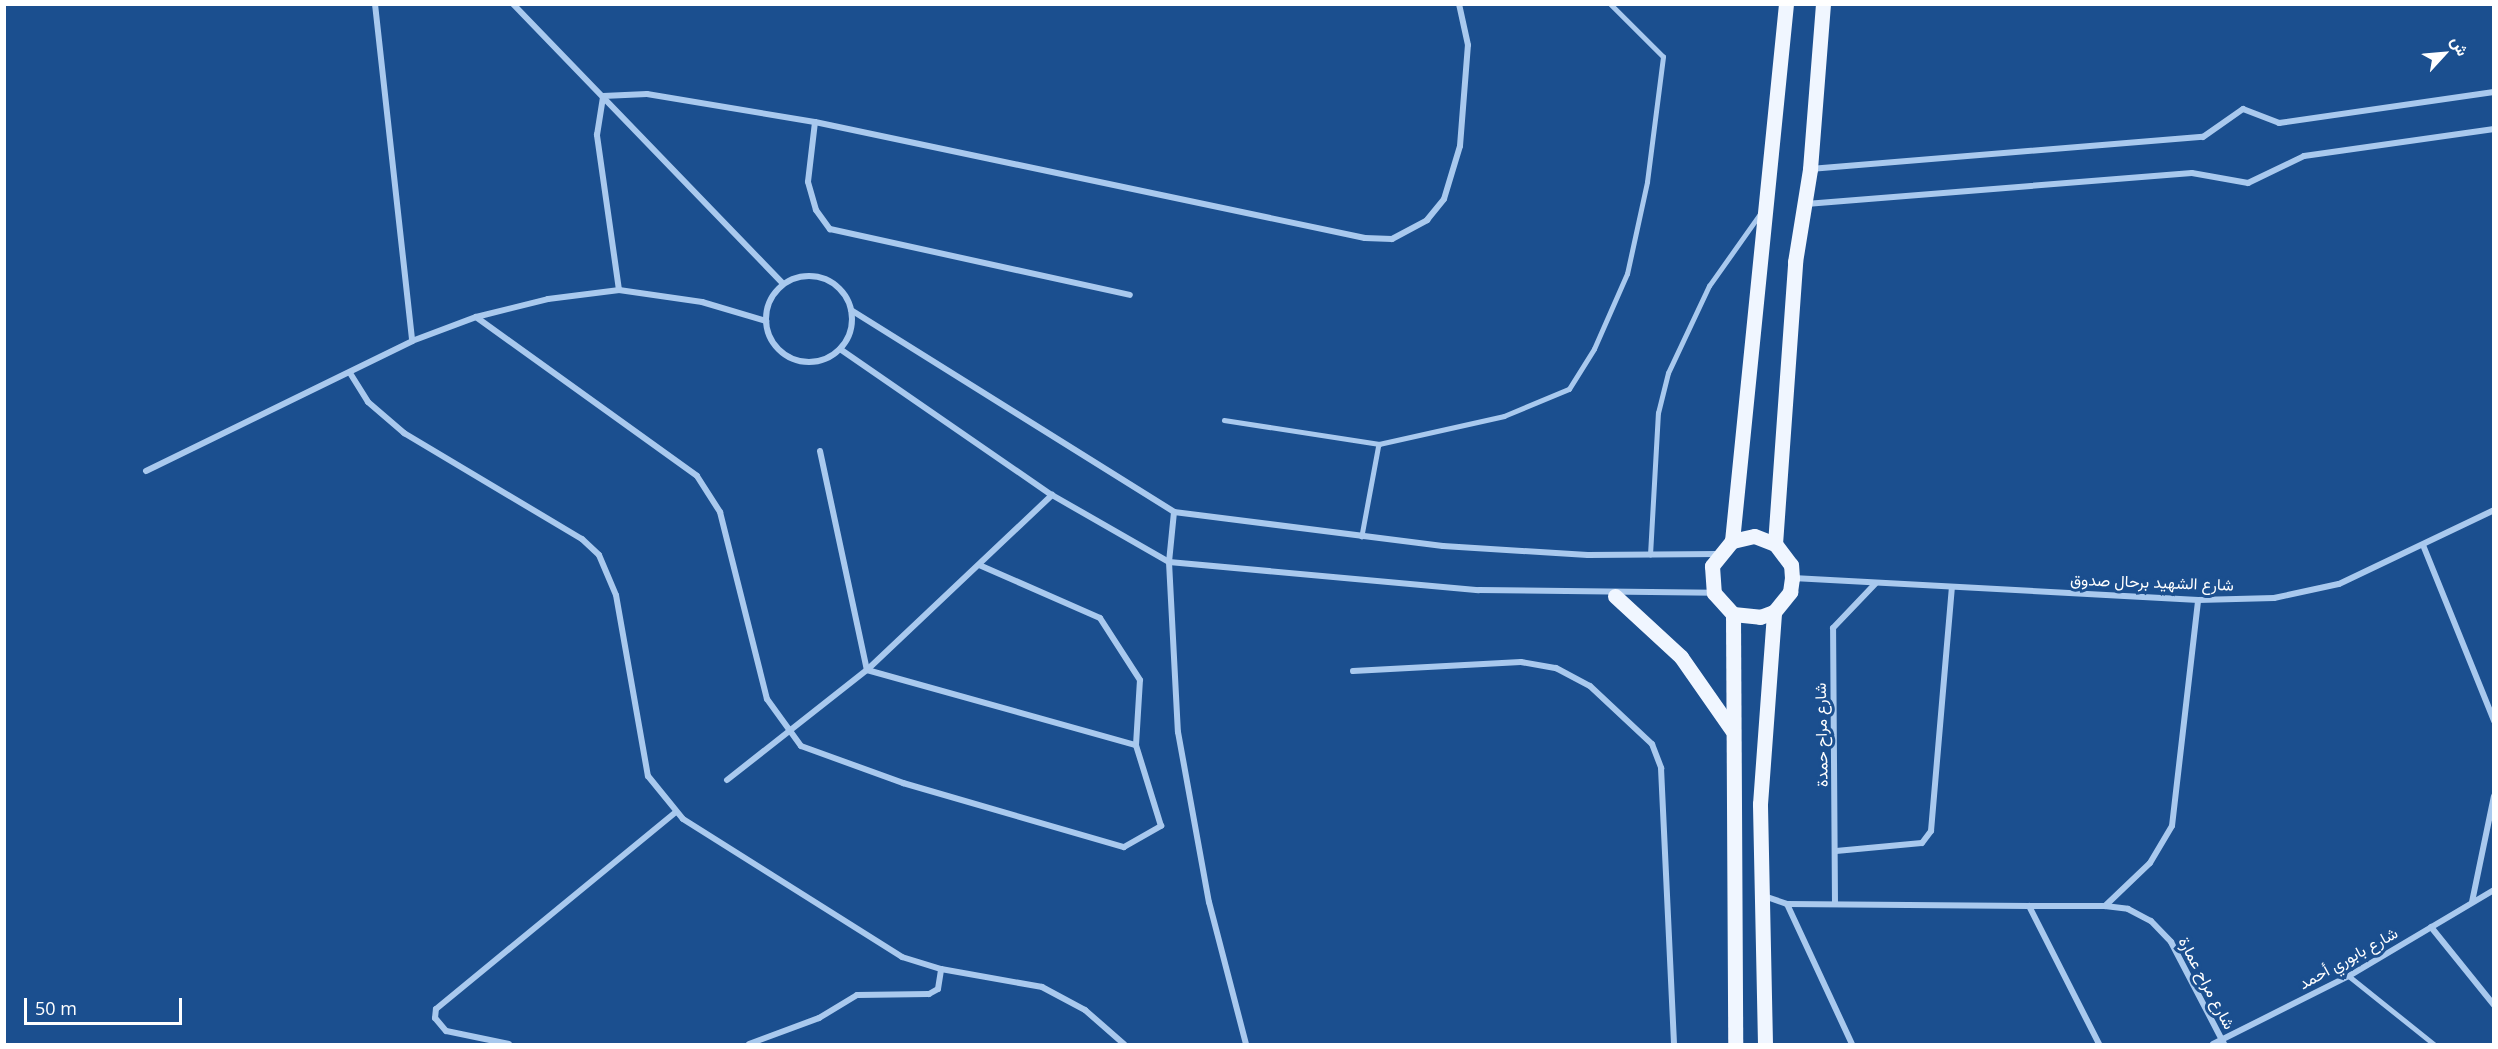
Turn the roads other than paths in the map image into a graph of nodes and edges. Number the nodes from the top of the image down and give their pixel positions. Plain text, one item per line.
1 (375, 4) edge
2 (513, 4) edge
3 (1459, 4) edge
4 (1610, 4) edge
5 (1786, 4) edge
6 (1823, 4) edge
7 (2493, 92) edge
8 (603, 96) junction
9 (815, 122) junction
10 (2493, 129) edge
11 (1810, 169) junction
12 (1805, 204) junction
13 (1765, 207) junction
14 (783, 284) junction
15 (619, 290) junction
16 (1130, 295) dead end
17 (851, 310) junction
18 (476, 316) junction
19 (766, 321) junction
20 (412, 341) junction
21 (840, 349) junction
22 (350, 373) junction
23 (1224, 420) dead end
24 (1379, 444) junction
25 (820, 451) dead end
26 (146, 471) dead end
27 (1052, 495) junction
28 (2493, 510) edge
29 (1174, 512) junction
30 (1362, 536) junction
31 (1732, 541) junction
32 (1775, 544) junction
33 (2423, 545) junction
34 (1718, 554) junction
35 (1650, 555) junction
36 (1169, 562) junction
37 (979, 565) junction
38 (1792, 578) junction
39 (1876, 583) junction
40 (1952, 587) junction
41 (1714, 593) junction
42 (1615, 596) junction
43 (2198, 600) junction
44 (1774, 612) junction
45 (1732, 614) junction
46 (867, 670) junction
47 (1353, 671) dead end
48 (2493, 721) edge
49 (1732, 730) junction
50 (786, 733) junction
51 (1136, 745) junction
52 (727, 780) dead end
53 (2493, 796) edge
54 (676, 812) junction
55 (1836, 851) junction
56 (2493, 890) edge
57 (1758, 895) junction
58 (2472, 902) junction
59 (1787, 904) junction
60 (1835, 904) junction
61 (2029, 906) junction
62 (2104, 906) junction
63 (2431, 927) junction
64 (941, 969) junction
65 (2349, 976) junction
66 (2493, 1005) edge
67 (2223, 1042) edge
68 (508, 1044) edge
69 (749, 1044) edge
70 (1124, 1044) edge
71 (1246, 1044) edge
72 (1674, 1044) edge
73 (1735, 1044) edge
74 (1765, 1044) edge
75 (1852, 1044) edge
76 (2099, 1044) edge
77 (2213, 1044) edge
78 (2434, 1044) edge

1 - 20 street
2 - 8 street
3 - 9 street
4 - 24 lane
5 - 13 main road
6 - 11 main road
7 - 11 street
8 - 9 street
8 - 14 street
8 - 15 street
9 - 16 street
10 - 12 street
11 - 12 main road
12 - 32 main road
13 - 31 main road
13 - 35 lane
14 - 17 street
14 - 19 street
15 - 18 street
15 - 19 street
17 - 21 street
17 - 29 street
18 - 20 street
18 - 50 street
19 - 21 street
20 - 22 street
21 - 27 street
22 - 26 street
22 - 54 street
23 - 24 lane
24 - 30 lane
25 - 46 street
27 - 36 street
27 - 37 street
28 - 33 street, شارع الشهيد برحال صدوق
29 - 30 street
29 - 36 street
30 - 35 street
31 - 32 main road
31 - 34 main road
32 - 38 main road
33 - 43 street, شارع الشهيد برحال صدوق
33 - 48 street
34 - 35 street
34 - 41 main road
36 - 42 street
36 - 71 street
37 - 46 street
37 - 51 street
38 - 39 street, شارع الشهيد برحال صدوق
38 - 44 main road
39 - 40 street, شارع الشهيد برحال صدوق
39 - 55 street, شارع مراح حمدة
40 - 43 street, شارع الشهيد برحال صدوق
40 - 55 street
41 - 42 street
41 - 45 main road
42 - 49 main road
43 - 62 street
44 - 45 main road
44 - 57 main road
45 - 49 main road
46 - 50 street
46 - 51 street
47 - 72 street
49 - 73 main road
50 - 51 street
50 - 52 street
53 - 58 street
54 - 64 street
54 - 68 street
55 - 60 street, شارع مراح حمدة
56 - 58 street, شارع بابوري أحمد
57 - 59 street
57 - 74 main road
58 - 63 street, شارع بابوري أحمد
59 - 60 street, شارع مراح عمارة
59 - 75 street
60 - 61 street, شارع مراح عمارة
61 - 62 street, شارع مراح عمارة
61 - 76 street
62 - 67 street, شارع مراح عمارة
63 - 65 street, شارع بابوري أحمد
63 - 66 street
64 - 69 street
64 - 70 street
65 - 67 street, شارع بابوري أحمد
65 - 78 lane
67 - 77 street, شارع بابوري أحمد

